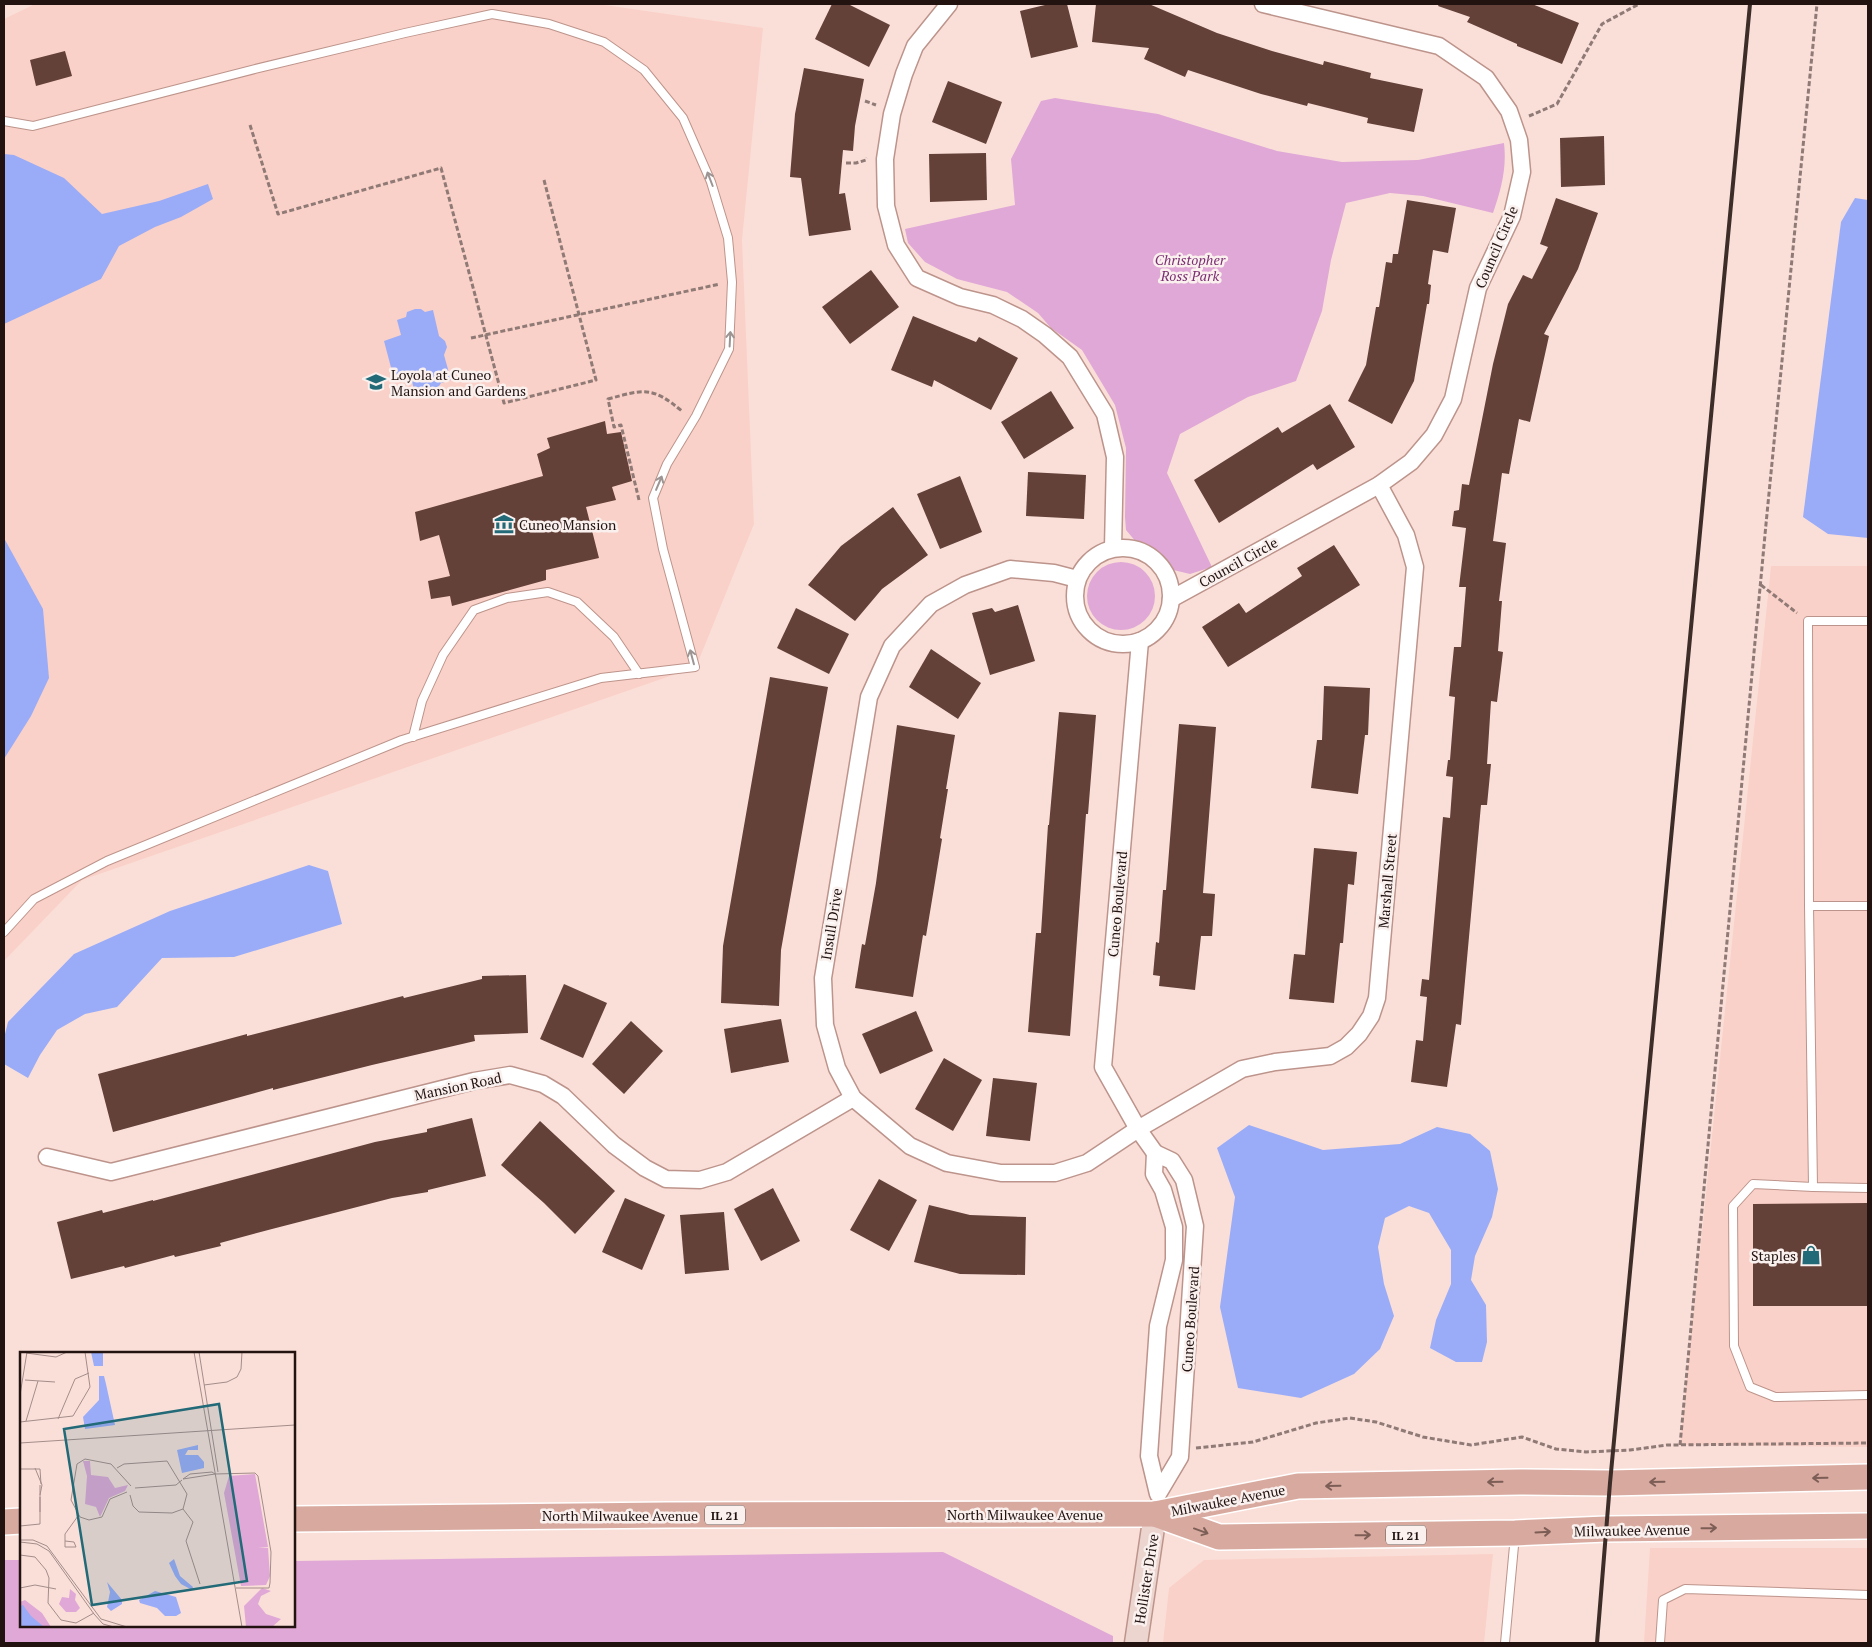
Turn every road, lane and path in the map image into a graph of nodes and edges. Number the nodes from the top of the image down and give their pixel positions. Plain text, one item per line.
1 (949, 4) edge
2 (1263, 4) edge
3 (1639, 4) edge
4 (1817, 4) edge
5 (865, 102) dead end
6 (874, 113) dead end
7 (4, 121) edge
8 (1514, 122) junction
9 (250, 125) dead end
10 (869, 150) dead end
11 (846, 163) dead end
12 (544, 180) dead end
13 (732, 282) junction
14 (579, 314) junction
15 (486, 335) junction
16 (471, 338) dead end
17 (693, 420) junction
18 (1379, 485) junction
19 (639, 501) dead end
20 (1112, 548) junction
21 (1077, 579) junction
22 (1760, 585) junction
23 (1171, 598) junction
24 (1808, 621) junction
25 (1868, 621) edge
26 (1140, 641) junction
27 (638, 674) junction
28 (413, 737) junction
29 (1809, 906) junction
30 (1868, 906) edge
31 (4, 932) edge
32 (854, 1098) junction
33 (1138, 1128) junction
34 (1155, 1153) junction
35 (47, 1157) dead end
36 (1813, 1187) junction
37 (1868, 1188) edge
38 (1166, 1288) junction
39 (1192, 1290) junction
40 (1868, 1395) edge
41 (1868, 1443) edge
42 (1680, 1445) junction
43 (1204, 1448) dead end
44 (1868, 1477) edge
45 (1157, 1504) junction
46 (295, 1518) edge
47 (20, 1521) edge
48 (4, 1522) edge
49 (1868, 1526) edge
50 (1515, 1533) junction
51 (1868, 1595) edge
52 (1136, 1643) edge
53 (1505, 1643) edge
54 (1660, 1643) edge

1 - 20 street
2 - 8 street, Council Circle
3 - 8 path
4 - 22 path
5 - 6 path
13 -> 7 lane
8 - 18 street, Council Circle
9 - 15 path
10 - 11 path
12 - 14 path
13 - 14 path
17 -> 13 lane
14 - 15 path
14 - 15 path
15 - 16 path
17 - 19 path
27 -> 17 lane
18 - 23 street, Council Circle
18 - 33 street, Marshall Street
20 - 21 street
20 - 23 street
21 - 26 street
21 - 32 street, Insull Drive
22 - 24 path
22 - 42 path
23 - 26 street
24 - 25 lane
24 - 29 lane
26 - 33 street, Cuneo Boulevard
27 - 28 lane
27 - 28 lane
28 - 31 lane
29 - 30 lane
29 - 36 lane
32 - 33 street, Insull Drive
32 - 35 street, Mansion Road
33 - 34 street, Cuneo Boulevard
34 - 38 street, Cuneo Boulevard
34 - 39 street, Cuneo Boulevard
36 - 37 lane
36 - 40 lane
38 - 39 street
38 - 45 street, Cuneo Boulevard
39 - 45 street, Cuneo Boulevard
41 - 42 path
42 - 43 path
44 -> 45 main road, Milwaukee Avenue / IL 21
45 - 46 main road, North Milwaukee Avenue / IL 21
45 -> 50 main road, Milwaukee Avenue / IL 21
45 - 52 street, Hollister Drive
47 - 48 main road
50 -> 49 main road, Milwaukee Avenue / IL 21
50 - 53 lane
51 - 54 lane

